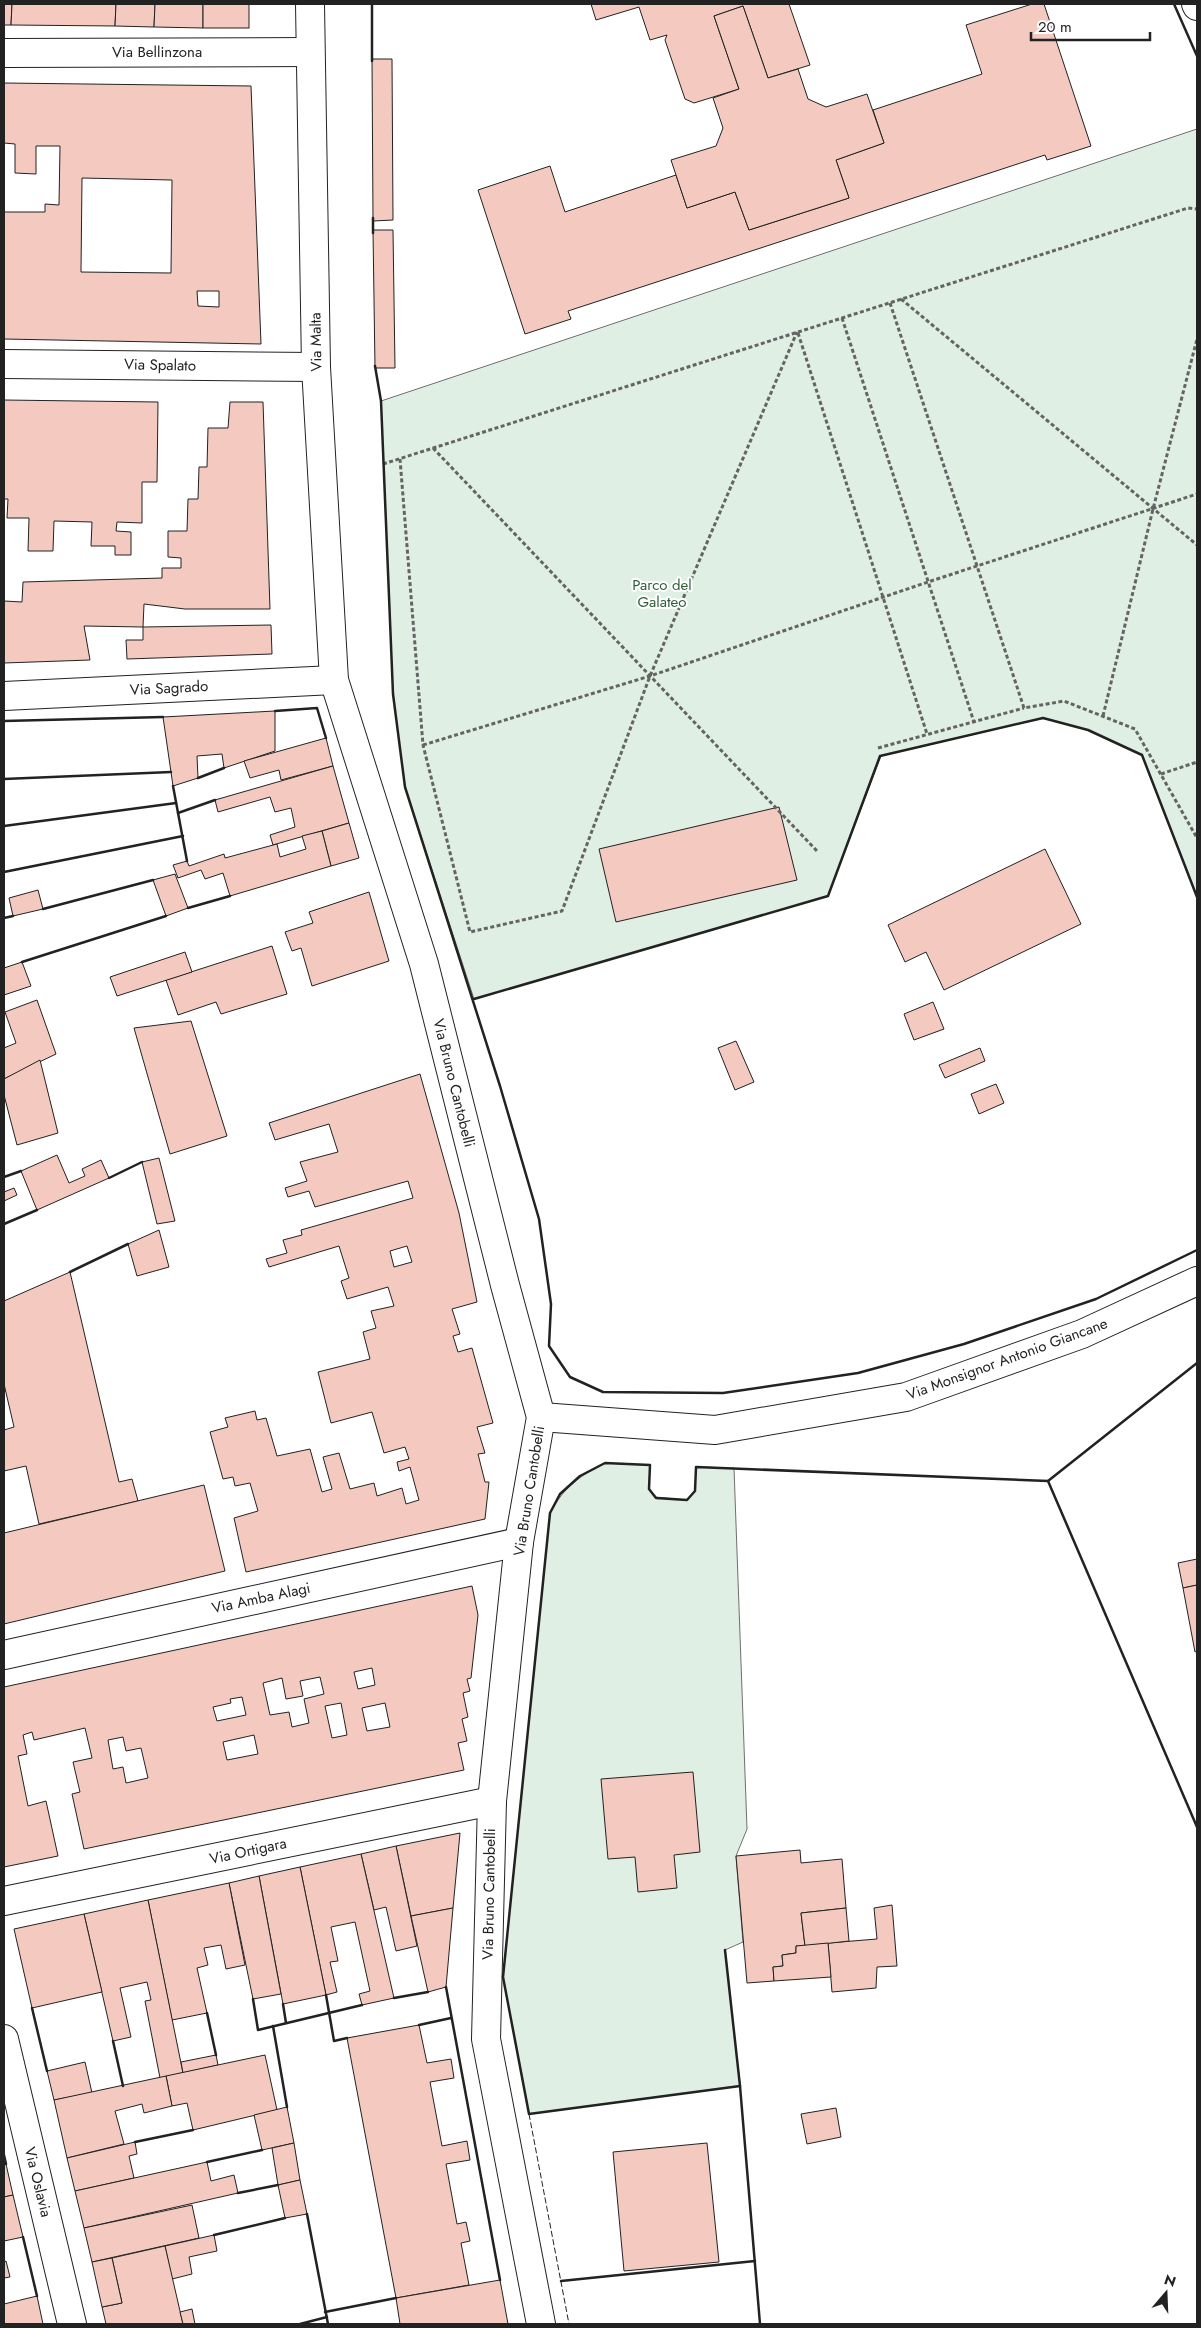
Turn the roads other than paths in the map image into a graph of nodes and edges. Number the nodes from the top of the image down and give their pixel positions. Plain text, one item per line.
1 (310, 4) edge
2 (310, 52) junction
3 (4, 53) edge
4 (4, 364) edge
5 (316, 366) junction
6 (334, 680) junction
7 (4, 696) edge
8 (1197, 1281) edge
9 (541, 1417) junction
10 (519, 1542) junction
11 (4, 1655) edge
12 (492, 1801) junction
13 (4, 1901) edge
14 (4, 2039) edge
15 (72, 2324) edge
16 (541, 2324) edge

1 - 2 street, Via Malta
2 - 3 street, Via Bellinzona
2 - 5 street, Via Malta
4 - 5 street, Via Spalato
5 - 6 street, Via Malta
6 - 7 street, Via Sagrado
6 - 9 street, Via Bruno Cantobelli
8 - 9 street, Via Monsignor Antonio Giancane
9 - 10 street, Via Bruno Cantobelli
10 - 11 street, Via Amba Alagi
10 - 12 street, Via Bruno Cantobelli
12 - 13 street, Via Ortigara
12 - 16 street, Via Bruno Cantobelli
14 - 15 street, Via Oslavia

